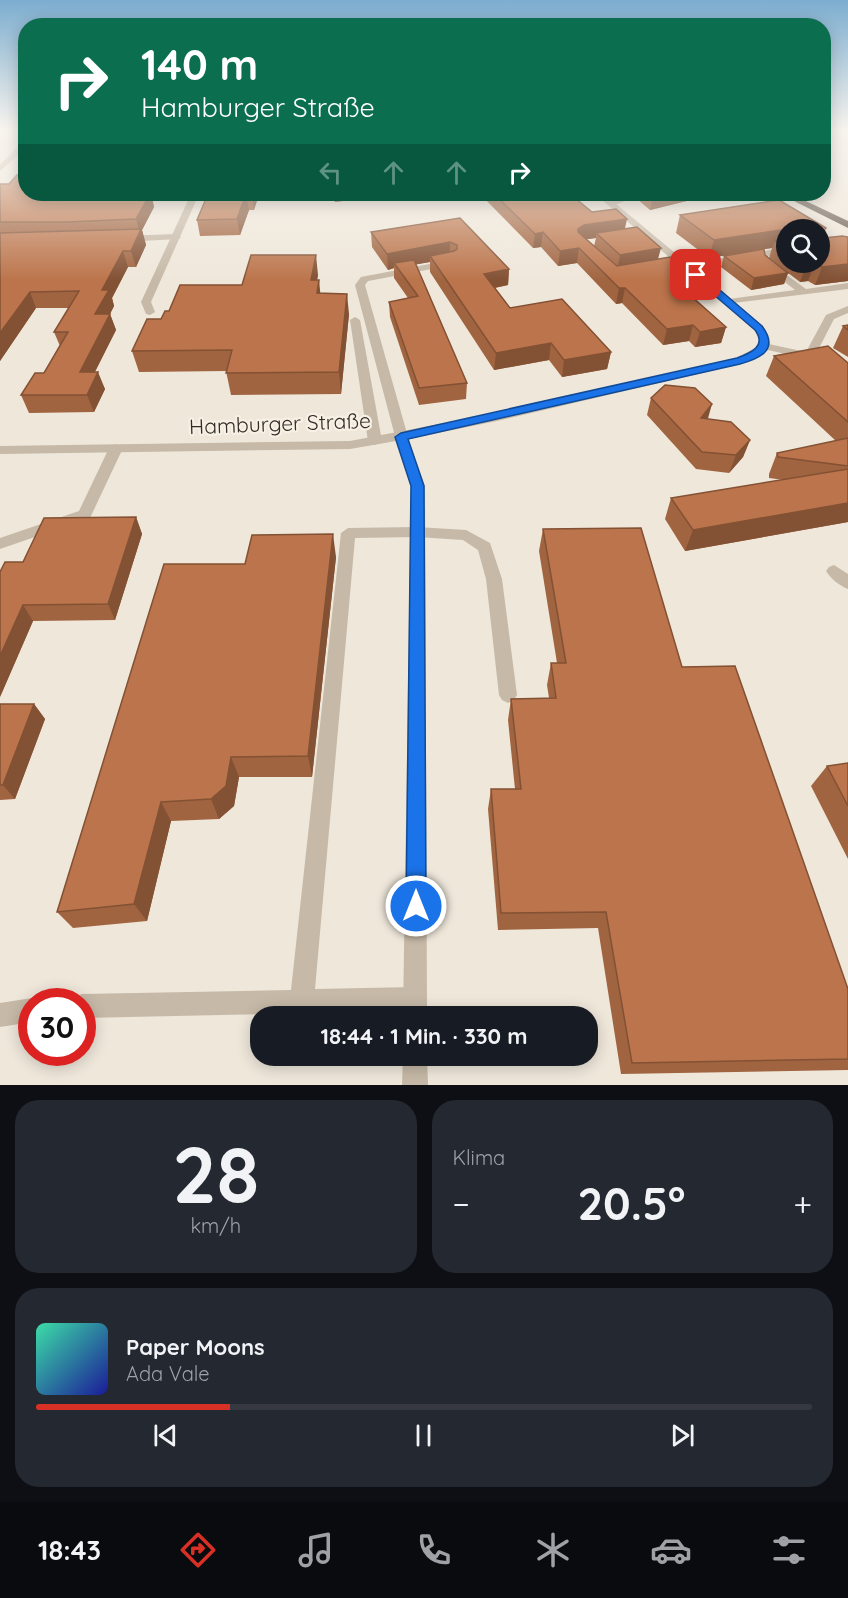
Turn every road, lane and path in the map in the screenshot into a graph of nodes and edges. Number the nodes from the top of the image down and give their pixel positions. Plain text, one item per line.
1 (192, 201) edge
2 (609, 201) edge
3 (618, 201) edge
4 (799, 201) edge
5 (819, 201) edge
6 (612, 203) junction
7 (848, 215) edge
8 (848, 225) edge
9 (650, 235) junction
10 (176, 237) junction
11 (639, 237) edge
12 (108, 240) edge
13 (776, 252) edge
14 (776, 260) edge
15 (766, 262) junction
16 (450, 263) edge
17 (672, 266) edge
18 (686, 266) junction
19 (696, 275) junction
20 (848, 286) edge
21 (804, 292) junction
22 (729, 302) junction
23 (848, 309) edge
24 (150, 312) dead end
25 (355, 320) dead end
26 (764, 346) junction
27 (810, 355) junction
28 (848, 375) edge
29 (401, 437) junction
30 (375, 441) junction
31 (116, 448) junction
32 (2, 453) edge
33 (417, 532) junction
34 (0, 544) edge
35 (834, 571) dead end
36 (848, 583) edge
37 (507, 695) dead end
38 (302, 1001) junction
39 (96, 1006) edge
40 (383, 1006) edge
41 (415, 1006) edge
42 (18, 1012) edge
43 (0, 1015) edge
44 (415, 1066) edge
45 (415, 1085) edge

1 - 10 street
2 - 6 street
3 - 6 street
4 - 8 highway
5 - 7 highway
6 - 9 street
9 - 11 street
9 - 18 street
10 - 12 street
10 - 24 street
13 - 18 street
14 - 15 street
15 - 19 street
15 - 21 street
16 - 29 street
17 - 18 street
18 - 19 street
19 - 22 street
20 - 21 street
21 - 22 street
22 - 26 street
23 - 27 street
25 - 30 street
26 - 27 street
26 - 29 street, Hamburger Straße
27 - 28 street
29 - 30 street, Hamburger Straße
29 - 33 street
30 - 31 street, Hamburger Straße
31 - 32 street, Hamburger Straße
31 - 34 street
33 - 37 street
33 - 38 street
33 - 41 street
35 - 36 street
38 - 39 street
38 - 40 street
42 - 43 street
44 - 45 street

